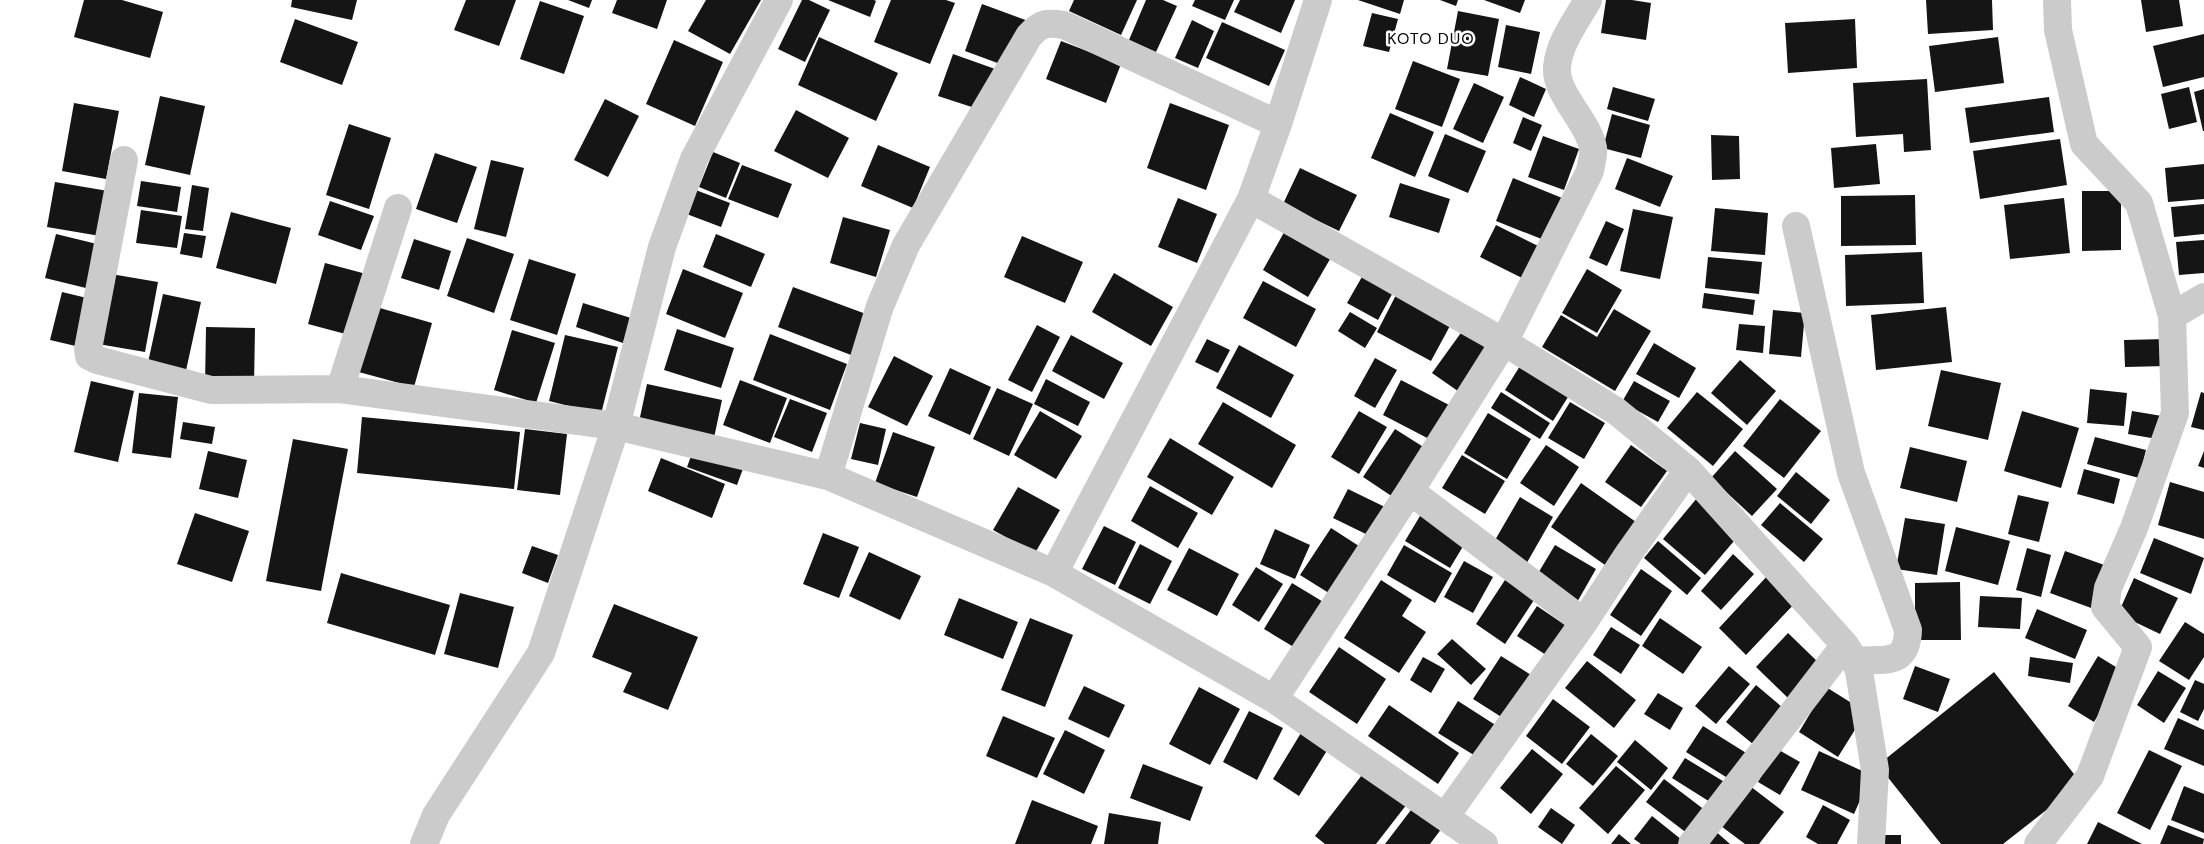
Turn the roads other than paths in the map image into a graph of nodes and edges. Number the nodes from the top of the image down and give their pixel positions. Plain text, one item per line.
1 (779, 0) edge
2 (1318, 0) edge
3 (1588, 0) edge
4 (2057, 0) edge
5 (1278, 124) junction
6 (124, 160) dead end
7 (1250, 199) junction
8 (398, 208) dead end
9 (1796, 226) dead end
10 (2204, 297) edge
11 (2172, 316) junction
12 (1504, 342) junction
13 (340, 389) junction
14 (616, 426) junction
15 (1688, 470) junction
16 (828, 476) junction
17 (1410, 491) junction
18 (1054, 573) junction
19 (1584, 622) junction
20 (1855, 655) junction
21 (1274, 699) junction
22 (1445, 817) junction
23 (424, 844) edge
24 (1484, 844) edge
25 (1692, 844) edge
26 (1872, 844) edge
27 (2038, 844) edge

1 - 14 street
2 - 5 street
3 - 12 street
4 - 11 street
5 - 7 street
5 - 16 street
6 - 13 street
7 - 12 street
7 - 18 street
8 - 13 street
9 - 20 street
10 - 11 street
11 - 27 street
12 - 15 street
12 - 17 street
13 - 14 street
14 - 16 street
14 - 23 street
15 - 19 street
15 - 20 street
16 - 18 street
17 - 19 street
17 - 21 street
18 - 21 street
19 - 22 street
20 - 25 street
20 - 26 street
21 - 22 street
22 - 24 street

